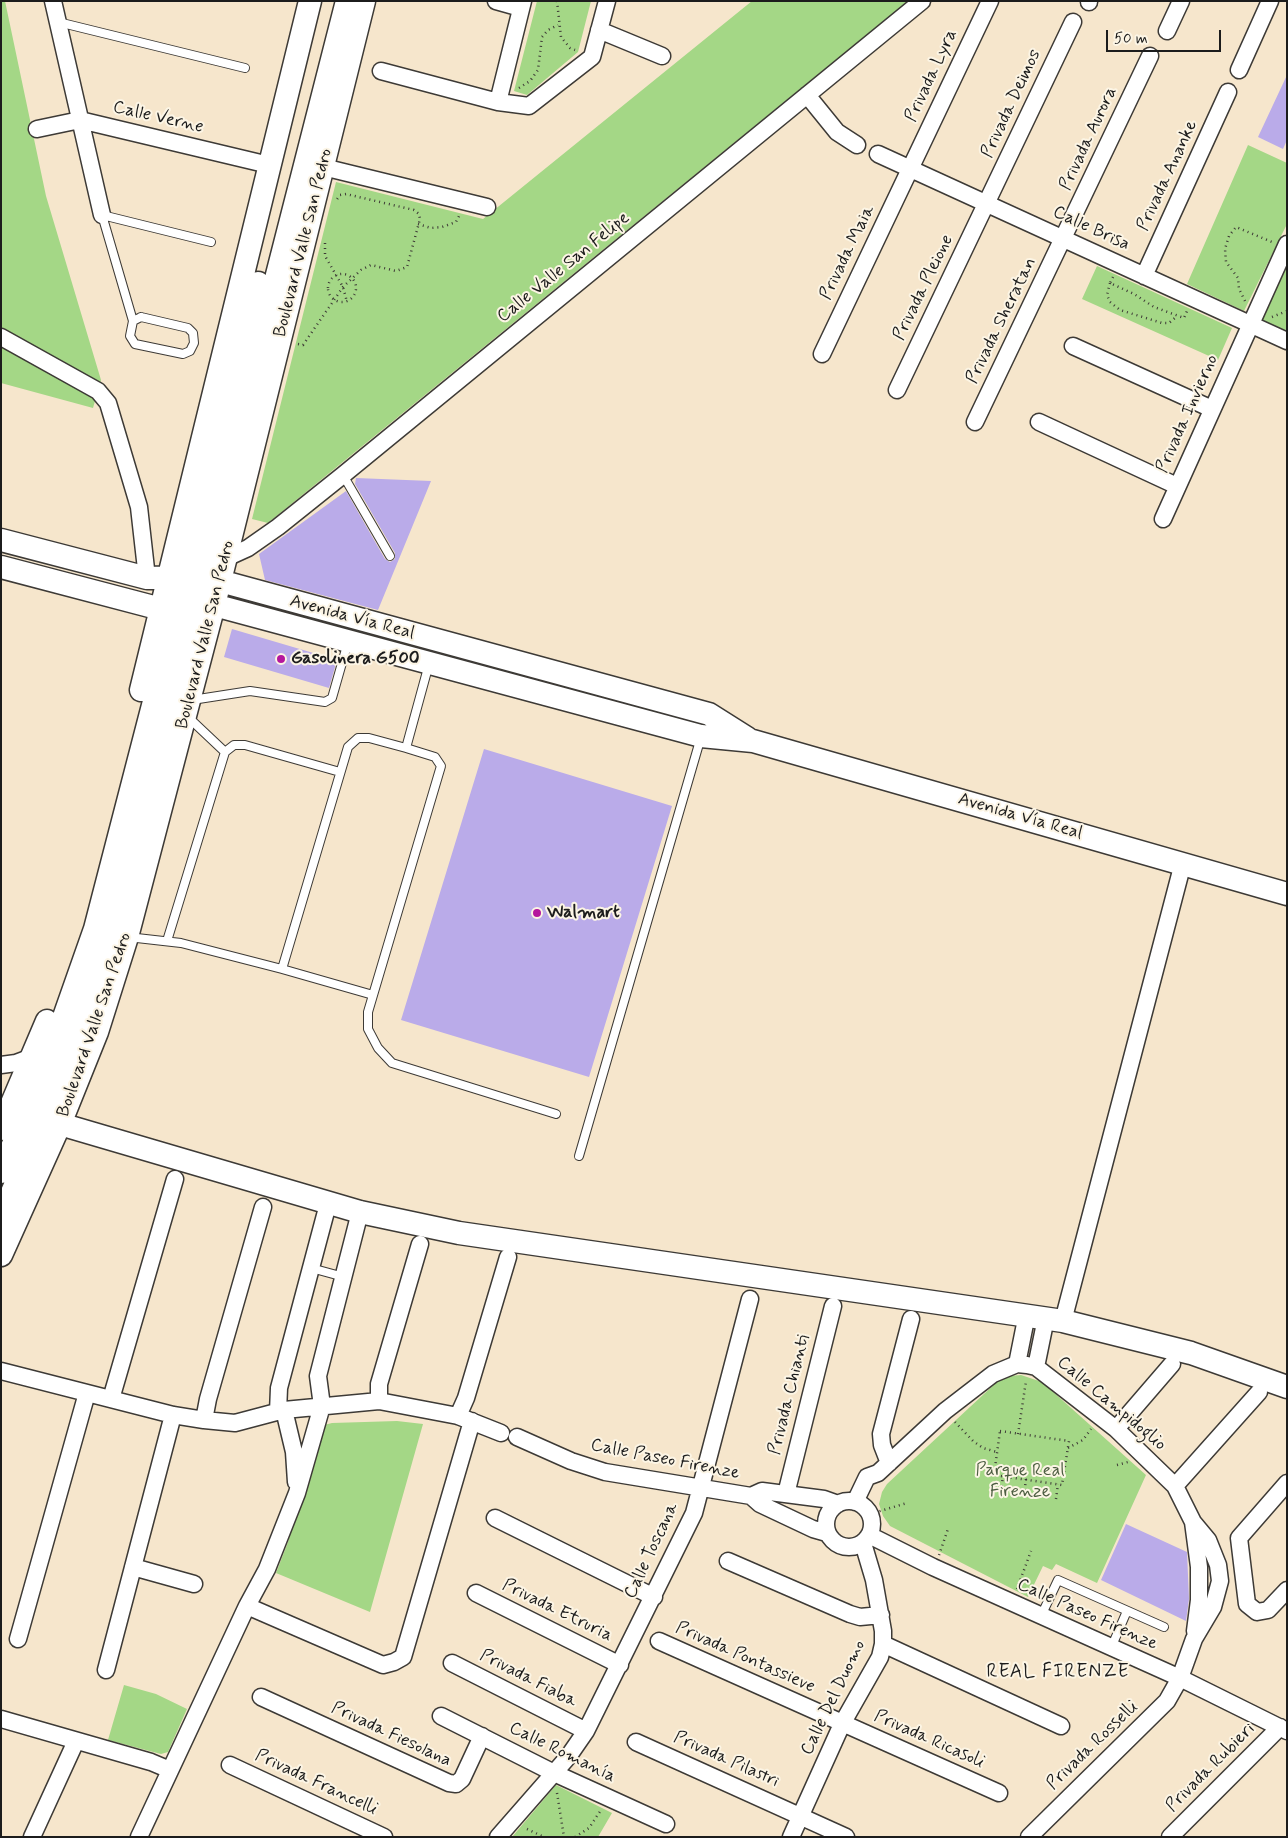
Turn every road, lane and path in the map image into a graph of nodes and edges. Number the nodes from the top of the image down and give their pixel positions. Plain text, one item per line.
1 (53, 1) edge
2 (310, 1) edge
3 (332, 1) edge
4 (347, 1) edge
5 (364, 1) edge
6 (496, 1) edge
7 (557, 1) edge
8 (607, 1) edge
9 (922, 1) edge
10 (990, 1) edge
11 (1182, 1) edge
12 (1270, 1) edge
13 (522, 4) edge
14 (58, 22) junction
15 (1073, 22) dead end
16 (558, 25) junction
17 (599, 30) junction
18 (1167, 31) dead end
19 (662, 56) dead end
20 (1150, 56) dead end
21 (592, 57) junction
22 (245, 68) dead end
23 (1239, 70) dead end
24 (381, 71) dead end
25 (1228, 92) dead end
26 (807, 95) junction
27 (499, 99) junction
28 (80, 120) junction
29 (37, 129) dead end
30 (857, 145) dead end
31 (878, 154) dead end
32 (269, 165) junction
33 (323, 167) junction
34 (911, 168) junction
35 (464, 202) junction
36 (988, 203) junction
37 (487, 207) dead end
38 (333, 209) dead end
39 (102, 215) junction
40 (418, 224) junction
41 (327, 235) dead end
42 (1064, 238) junction
43 (211, 242) dead end
44 (1286, 246) edge
45 (1118, 264) junction
46 (336, 275) junction
47 (1144, 276) junction
48 (353, 278) junction
49 (1110, 283) junction
50 (343, 288) junction
51 (1193, 299) junction
52 (334, 300) junction
53 (347, 302) junction
54 (1177, 316) junction
55 (263, 318) junction
56 (132, 321) junction
57 (1252, 322) junction
58 (1, 337) edge
59 (1287, 341) edge
60 (1074, 346) dead end
61 (822, 354) dead end
62 (897, 390) dead end
63 (1212, 409) junction
64 (975, 422) dead end
65 (1039, 422) dead end
66 (343, 475) junction
67 (1178, 486) junction
68 (1163, 519) dead end
69 (1, 540) edge
70 (390, 556) dead end
71 (226, 558) junction
72 (1, 567) edge
73 (185, 579) junction
74 (188, 606) junction
75 (348, 640) junction
76 (431, 651) junction
77 (188, 708) junction
78 (705, 725) junction
79 (406, 748) junction
80 (226, 752) junction
81 (340, 772) junction
82 (1183, 863) junction
83 (1287, 894) edge
84 (127, 937) junction
85 (167, 941) junction
86 (282, 969) junction
87 (373, 995) junction
88 (32, 1056) junction
89 (1, 1065) edge
90 (556, 1114) dead end
91 (60, 1124) junction
92 (1, 1129) edge
93 (579, 1156) dead end
94 (1, 1172) edge
95 (175, 1179) dead end
96 (328, 1204) junction
97 (263, 1207) dead end
98 (360, 1212) junction
99 (1, 1217) edge
100 (420, 1244) dead end
101 (1, 1254) edge
102 (508, 1257) dead end
103 (311, 1268) junction
104 (344, 1277) junction
105 (750, 1299) dead end
106 (833, 1306) dead end
107 (1045, 1318) junction
108 (911, 1319) dead end
109 (1172, 1364) dead end
110 (1027, 1365) junction
111 (1, 1371) edge
112 (1287, 1387) edge
113 (1259, 1392) dead end
114 (87, 1393) junction
115 (111, 1399) junction
116 (379, 1401) junction
117 (322, 1406) junction
118 (281, 1411) junction
119 (945, 1412) junction
120 (173, 1415) junction
121 (1101, 1417) junction
122 (465, 1419) junction
123 (204, 1420) junction
124 (1116, 1429) junction
125 (501, 1433) dead end
126 (1018, 1434) junction
127 (517, 1437) dead end
128 (1068, 1448) junction
129 (997, 1452) junction
130 (884, 1468) junction
131 (1003, 1476) junction
132 (1026, 1480) junction
133 (1287, 1483) edge
134 (1058, 1484) junction
135 (1175, 1486) junction
136 (700, 1487) junction
137 (1001, 1491) dead end
138 (297, 1493) junction
139 (786, 1494) junction
140 (1024, 1495) dead end
141 (751, 1496) junction
142 (1056, 1499) dead end
143 (907, 1503) dead end
144 (838, 1504) junction
145 (863, 1508) junction
146 (495, 1518) dead end
147 (1193, 1522) junction
148 (948, 1529) dead end
149 (827, 1533) junction
150 (866, 1539) junction
151 (1031, 1550) dead end
152 (940, 1554) dead end
153 (728, 1561) dead end
154 (1200, 1566) junction
155 (133, 1568) junction
156 (1219, 1573) junction
157 (1245, 1580) junction
158 (194, 1584) dead end
159 (1287, 1590) edge
160 (476, 1593) dead end
161 (654, 1597) junction
162 (1012, 1603) junction
163 (247, 1606) junction
164 (1127, 1611) junction
165 (881, 1615) junction
166 (1041, 1616) junction
167 (1164, 1627) dead end
168 (18, 1639) dead end
169 (1194, 1639) junction
170 (659, 1641) dead end
171 (883, 1644) junction
172 (1111, 1648) junction
173 (452, 1663) dead end
174 (620, 1665) junction
175 (106, 1670) dead end
176 (1180, 1678) junction
177 (261, 1697) dead end
178 (441, 1716) dead end
179 (1, 1719) edge
180 (842, 1724) junction
181 (1061, 1726) dead end
182 (1284, 1729) edge
183 (586, 1731) junction
184 (482, 1736) junction
185 (76, 1741) junction
186 (636, 1742) dead end
187 (230, 1766) dead end
188 (170, 1770) junction
189 (558, 1775) junction
190 (999, 1793) dead end
191 (607, 1798) junction
192 (800, 1815) junction
193 (513, 1819) junction
194 (666, 1824) dead end
195 (32, 1837) edge
196 (139, 1837) edge
197 (384, 1837) edge
198 (498, 1837) edge
199 (544, 1837) edge
200 (564, 1837) edge
201 (575, 1837) edge
202 (790, 1837) edge
203 (846, 1837) edge
204 (1029, 1837) edge
205 (1170, 1837) edge

1 - 14 street
2 - 32 main road, Boulevard Valle San Pedro
3 - 55 main road, Boulevard Valle San Pedro
4 - 55 main road, Boulevard Valle San Pedro
5 - 33 main road, Boulevard Valle San Pedro
6 - 13 street
7 - 16 path
8 - 17 street
9 - 26 street, Calle Valle San Felipe
10 - 34 street, Privada Lyra
11 - 18 street
12 - 23 street
13 - 27 street
14 - 22 lane
14 - 28 street
15 - 36 street, Privada Deimos
16 - 21 path
16 - 27 path
17 - 19 street
17 - 21 street
20 - 42 street, Privada Aurora
21 - 27 street
24 - 27 street
25 - 47 street, Privada Ananke
26 - 30 street
26 - 66 street, Calle Valle San Felipe
28 - 29 street, Calle Verne
28 - 32 street, Calle Verne
28 - 39 street
31 - 34 street, Calle Brisa
32 - 55 main road, Boulevard Valle San Pedro
33 - 35 street
33 - 55 main road, Boulevard Valle San Pedro
34 - 36 street, Calle Brisa
34 - 61 street, Privada Maia
35 - 37 street
35 - 40 path
36 - 42 street, Calle Brisa
36 - 62 street, Privada Pleione
38 - 40 path
39 - 43 lane
39 - 56 lane
40 - 48 path
41 - 46 path
42 - 45 street, Calle Brisa
42 - 64 street, Privada Sheratan
44 - 57 street, Privada Invierno
44 - 57 path
45 - 47 street, Calle Brisa
45 - 49 path
46 - 48 path
46 - 50 path
46 - 52 path
47 - 51 street, Calle Brisa
48 - 50 path
48 - 53 path
49 - 54 path
49 - 54 path
50 - 52 path
50 - 53 path
51 - 54 path
51 - 57 street, Calle Brisa
52 - 53 path
52 - 55 path
55 - 71 main road, Boulevard Valle San Pedro
55 - 73 main road, Boulevard Valle San Pedro
55 - 73 main road, Boulevard Valle San Pedro
56 - 56 lane
57 - 59 street, Calle Brisa
57 - 63 street, Privada Invierno
58 - 73 street
60 - 63 street
63 - 67 street, Privada Invierno
65 - 67 street
66 - 70 lane
66 - 71 street, Calle Valle San Felipe
67 - 68 street, Privada Invierno
69 - 73 main road, Avenida Vía Real
71 - 73 main road, Boulevard Valle San Pedro
72 - 74 main road, Avenida Vía Real
73 - 74 main road, Boulevard Valle San Pedro
73 - 74 main road, Boulevard Valle San Pedro
73 - 76 main road, Avenida Vía Real
74 - 75 main road, Avenida Vía Real
74 - 77 main road, Boulevard Valle San Pedro
74 - 88 main road, Boulevard Valle San Pedro
74 - 94 main road, Boulevard Valle San Pedro
74 - 99 main road, Boulevard Valle San Pedro
75 - 76 main road, Avenida Vía Real
75 - 77 lane
76 - 78 main road, Avenida Vía Real
76 - 79 lane
77 - 80 lane
77 - 84 main road, Boulevard Valle San Pedro
78 - 82 main road, Avenida Vía Real
78 - 93 lane
79 - 81 lane
79 - 87 lane
80 - 81 lane
80 - 85 lane
81 - 86 lane
82 - 83 main road, Avenida Vía Real
82 - 107 street, Calle Campidoglio
84 - 85 lane
84 - 91 main road, Boulevard Valle San Pedro
85 - 86 lane
86 - 87 lane
87 - 90 lane
88 - 89 street
88 - 92 main road, Boulevard Valle San Pedro
91 - 96 main road
91 - 101 main road, Boulevard Valle San Pedro
95 - 115 street
96 - 98 main road
96 - 103 street
97 - 123 street
98 - 104 street
98 - 107 main road
100 - 116 street
102 - 122 street
103 - 104 lane
103 - 118 street
104 - 117 street
105 - 136 street, Calle Toscana
106 - 139 street, Privada Chianti
107 - 110 street, Calle Campidoglio
107 - 112 main road
108 - 130 street
109 - 124 street
110 - 119 street
110 - 121 street, Calle Campidoglio
110 - 126 path
111 - 114 street
113 - 135 street
114 - 115 street
114 - 168 street
115 - 120 street
116 - 117 street
116 - 122 street
117 - 118 street
117 - 138 street
118 - 123 street
118 - 138 street
119 - 129 path
119 - 130 street
120 - 123 street
120 - 155 street
121 - 124 street, Calle Campidoglio
121 - 128 path
122 - 125 street
122 - 163 street
124 - 135 street, Calle Campidoglio
126 - 128 path
126 - 129 path
127 - 136 street, Calle Paseo Firenze
128 - 134 path
129 - 131 path
130 - 145 street
131 - 132 path
131 - 137 path
132 - 134 path
132 - 140 path
133 - 157 street
134 - 142 path
135 - 147 street, Calle Campidoglio
136 - 141 street, Calle Paseo Firenze
136 - 161 street, Calle Toscana
138 - 163 street
139 - 141 street, Calle Paseo Firenze
139 - 144 street, Calle Paseo Firenze
141 - 149 street, Calle Paseo Firenze
143 - 145 path
144 - 145 street
144 - 149 street
145 - 150 street
146 - 161 street
147 - 154 street, Calle Campidoglio
147 - 156 street, Calle Campidoglio
148 - 152 path
149 - 150 street
150 - 162 street, Calle Paseo Firenze
150 - 165 street, Calle Del Duomo
151 - 162 path
153 - 165 street
154 - 156 street
154 - 169 street, Calle Campidoglio
155 - 158 street
155 - 175 street
156 - 157 street
156 - 169 street, Calle Campidoglio
157 - 159 street
160 - 174 street, Privada Etruria
161 - 174 street, Calle Toscana
162 - 166 street, Calle Paseo Firenze
163 - 188 street
164 - 166 lane
164 - 167 lane
164 - 172 lane
165 - 171 street, Calle Del Duomo
166 - 172 street, Calle Paseo Firenze
169 - 176 street, Calle Campidoglio
170 - 180 street, Privada Pontassieve
171 - 180 street, Calle Del Duomo
171 - 181 street
172 - 176 street, Calle Paseo Firenze
173 - 183 street, Privada Fiaba
174 - 183 street, Calle Toscana
176 - 182 street, Calle Paseo Firenze
176 - 204 street, Privada Rosselli
177 - 184 street, Privada Fiesolana
178 - 184 street, Calle Romanía
179 - 185 street
180 - 190 street, Privada Ricasoli
180 - 192 street, Calle Del Duomo
182 - 205 street, Privada Rubieri
183 - 189 street, Calle Toscana
184 - 189 street, Calle Romanía
185 - 188 street
185 - 195 street
186 - 192 street, Privada Pilastri
187 - 197 street, Privada Francelli
188 - 196 street
189 - 191 street, Calle Romanía
189 - 193 street, Calle Toscana
189 - 200 path
191 - 194 street, Calle Romanía
191 - 201 path
192 - 202 street, Calle Del Duomo
192 - 203 street, Privada Pilastri
193 - 198 street, Calle Toscana
193 - 199 path

